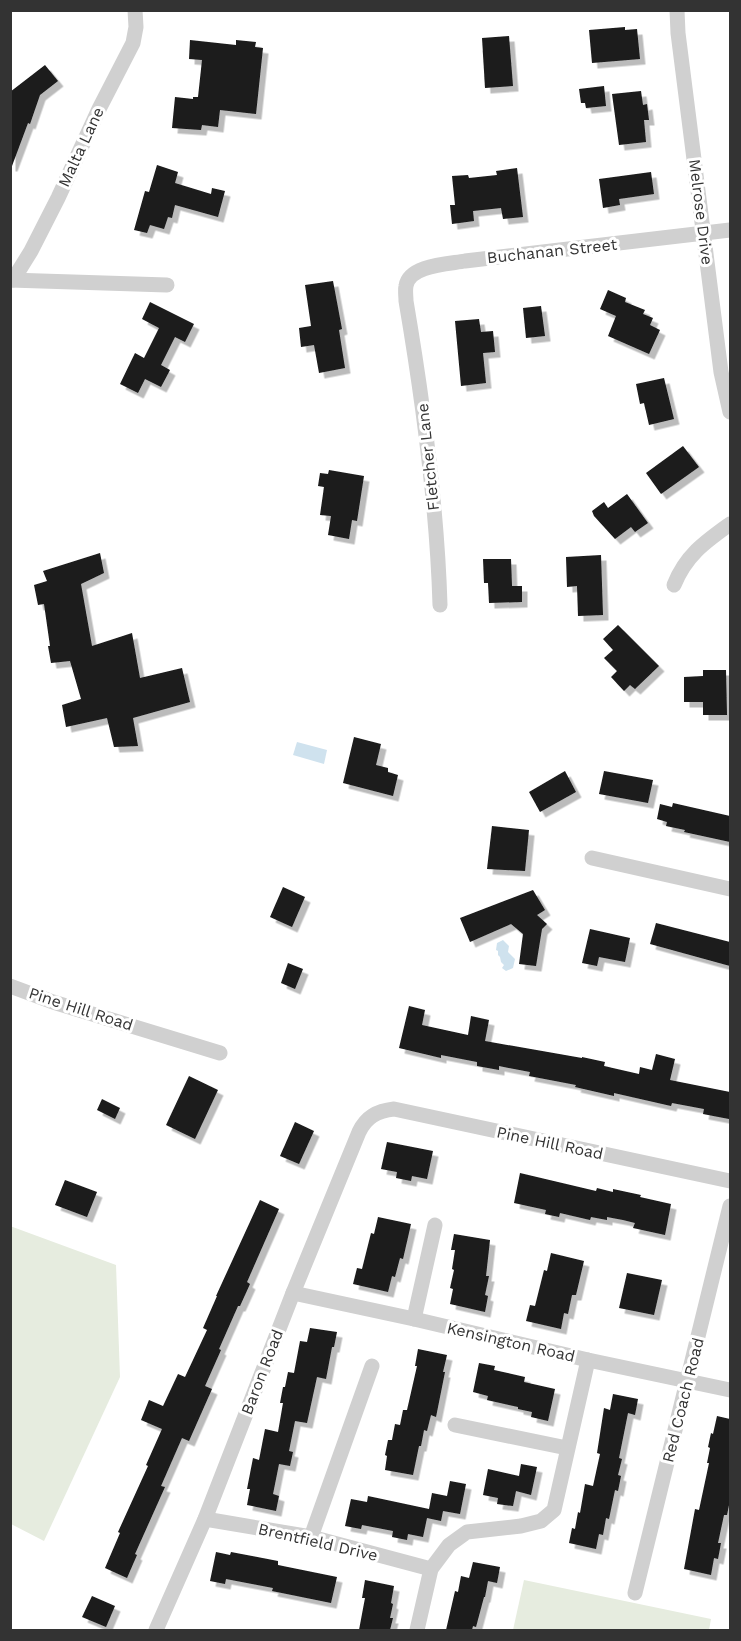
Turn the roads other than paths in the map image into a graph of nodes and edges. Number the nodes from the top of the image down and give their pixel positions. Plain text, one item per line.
1 (135, 10) edge
2 (677, 10) edge
3 (730, 231) edge
4 (704, 234) junction
5 (12, 280) edge
6 (167, 285) dead end
7 (408, 310) joint
8 (730, 412) edge
9 (730, 524) edge
10 (674, 585) dead end
11 (440, 605) dead end
12 (592, 858) dead end
13 (730, 889) edge
14 (10, 986) edge
15 (220, 1053) dead end
16 (371, 1116) joint
17 (730, 1181) edge
18 (730, 1206) edge
19 (435, 1225) dead end
20 (293, 1293) junction
21 (414, 1319) junction
22 (588, 1360) junction
23 (372, 1365) dead end
24 (689, 1380) junction
25 (730, 1389) edge
26 (455, 1425) dead end
27 (567, 1448) junction
28 (205, 1519) junction
29 (311, 1537) junction
30 (431, 1569) junction
31 (635, 1593) dead end
32 (156, 1630) edge
33 (417, 1630) edge

1 - 5 street, Malta Lane
2 - 4 street, Melrose Drive
3 - 4 street, Buchanan Street
4 - 7 street, Buchanan Street
4 - 8 street, Melrose Drive
5 - 6 street
7 - 11 street, Fletcher Lane
9 - 10 street
12 - 13 street
14 - 15 street, Pine Hill Road
16 - 17 street, Pine Hill Road
16 - 20 street, Baron Road
18 - 24 street, Red Coach Road
19 - 21 street
20 - 21 street, Kensington Road
20 - 28 street, Baron Road
21 - 22 street, Kensington Road
22 - 24 street, Kensington Road
22 - 27 street
23 - 29 street
24 - 25 street, Kensington Road
24 - 31 street, Red Coach Road
26 - 27 street
27 - 30 street
28 - 29 street, Brentfield Drive
28 - 32 street, Baron Road
29 - 30 street, Brentfield Drive
30 - 33 street

